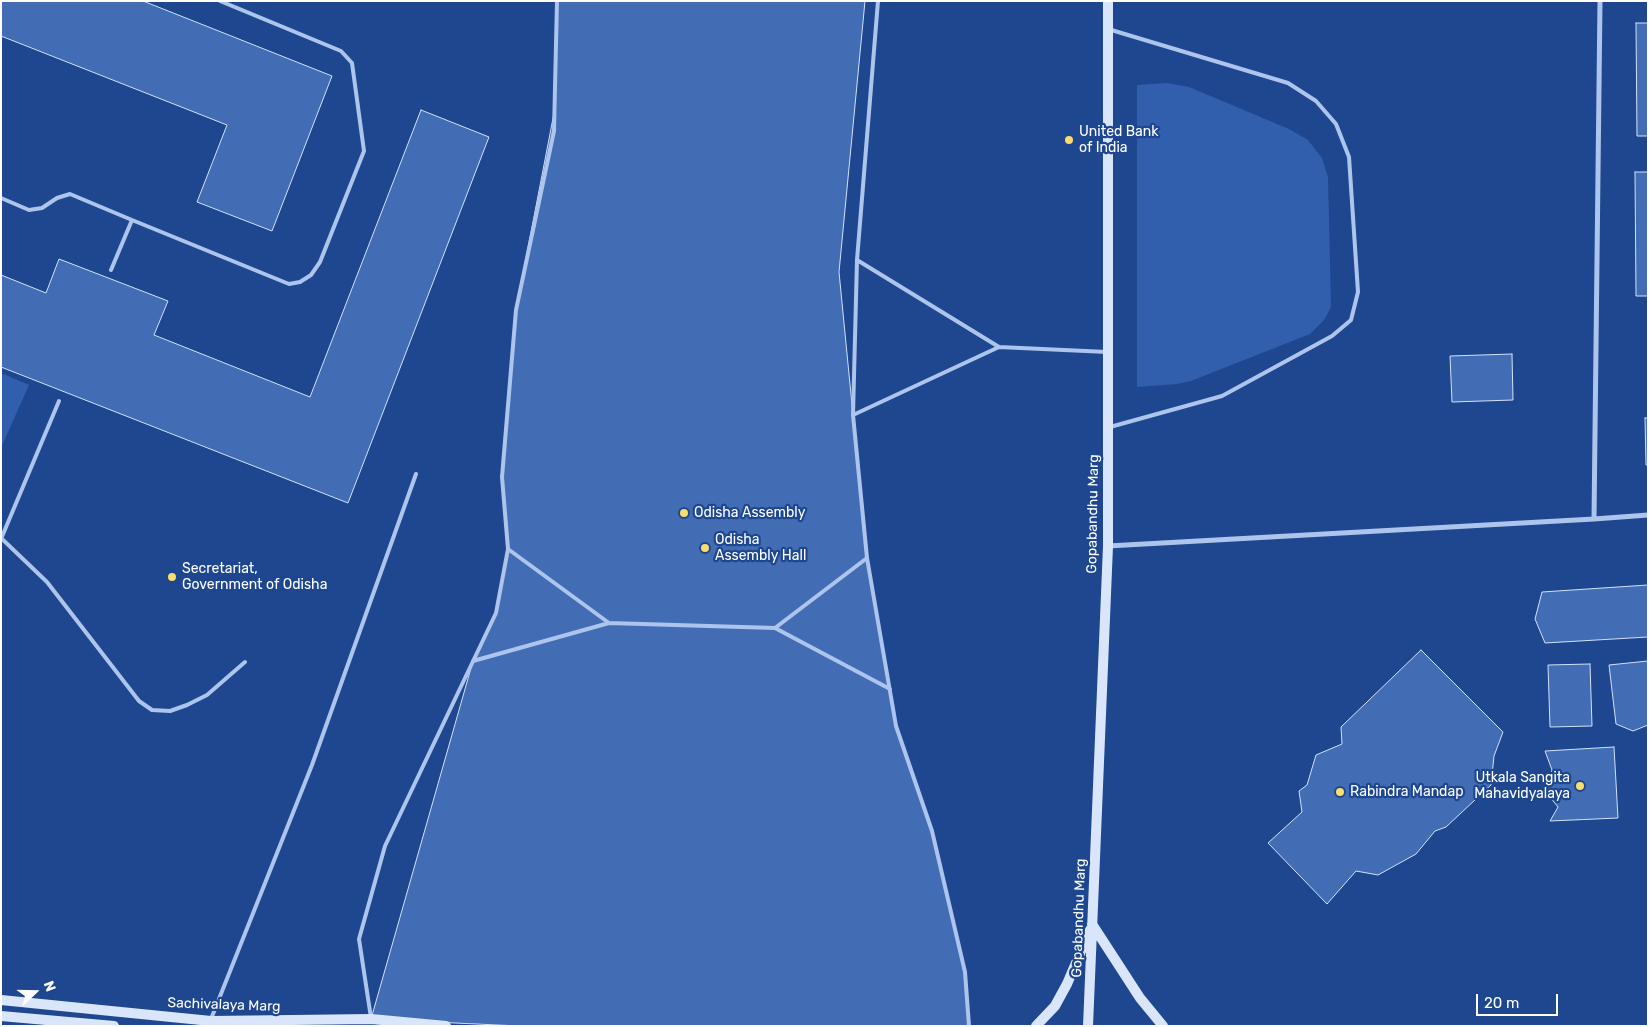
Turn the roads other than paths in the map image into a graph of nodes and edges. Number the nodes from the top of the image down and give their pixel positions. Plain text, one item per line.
1 (220, 1) edge
2 (557, 1) edge
3 (878, 1) edge
4 (1108, 1) edge
5 (1600, 1) edge
6 (1108, 29) junction
7 (1, 198) edge
8 (132, 220) junction
9 (856, 260) junction
10 (111, 270) dead end
11 (999, 347) junction
12 (1107, 352) junction
13 (59, 401) dead end
14 (853, 415) junction
15 (1108, 427) junction
16 (416, 474) dead end
17 (1648, 515) edge
18 (1594, 519) junction
19 (1, 538) edge
20 (1108, 546) junction
21 (508, 549) junction
22 (867, 558) junction
23 (609, 623) junction
24 (775, 628) junction
25 (473, 661) junction
26 (245, 662) dead end
27 (890, 689) junction
28 (1092, 924) junction
29 (1, 1000) edge
30 (1, 1016) edge
31 (372, 1019) junction
32 (211, 1021) junction
33 (114, 1026) edge
34 (446, 1026) edge
35 (970, 1026) edge
36 (1036, 1026) edge
37 (1088, 1026) edge
38 (1163, 1026) edge

1 - 8 lane
2 - 21 lane
3 - 9 lane
4 - 6 main road, Gopabandhu Marg
5 - 18 street
6 - 12 main road, Gopabandhu Marg
6 - 15 lane
7 - 8 lane
8 - 10 lane
9 - 11 lane
9 - 14 lane
11 - 12 lane
11 - 14 lane
12 - 15 main road, Gopabandhu Marg
13 - 19 lane
14 - 22 lane
15 - 20 main road, Gopabandhu Marg
16 - 32 lane
17 - 18 street
18 - 20 street
19 - 26 lane
20 - 28 main road, Gopabandhu Marg
21 - 23 lane
21 - 25 lane
22 - 24 lane
22 - 27 lane
23 - 24 lane
23 - 25 lane
24 - 27 lane
25 - 31 lane
27 - 35 lane
28 - 36 main road
28 - 37 main road, Gopabandhu Marg
28 - 38 main road
29 - 32 main road, Sachivalaya Marg
30 - 33 main road
31 - 32 main road, Sachivalaya Marg
31 - 34 main road, Sachivalaya Marg

